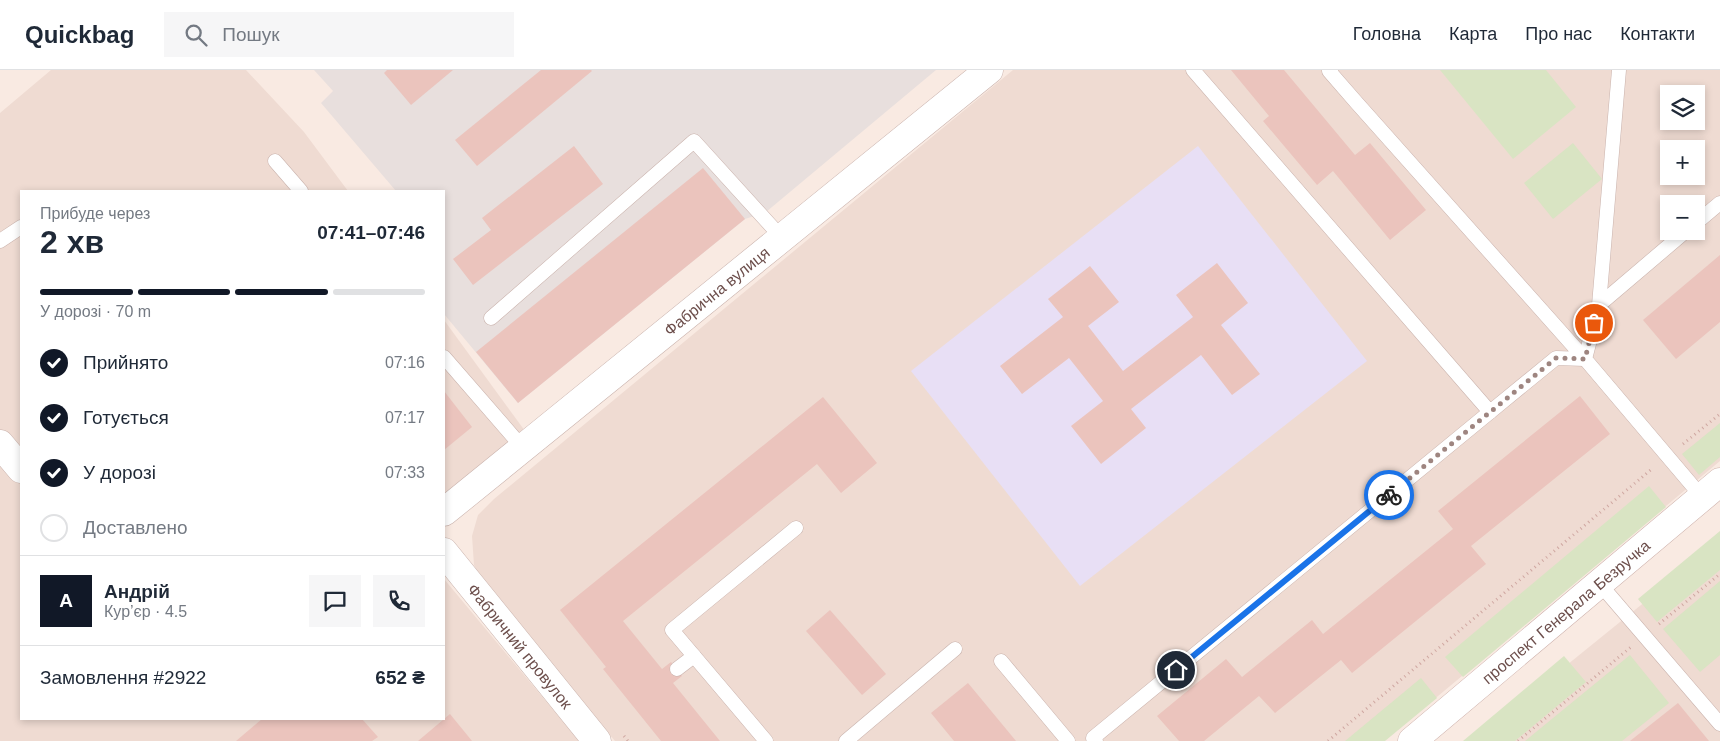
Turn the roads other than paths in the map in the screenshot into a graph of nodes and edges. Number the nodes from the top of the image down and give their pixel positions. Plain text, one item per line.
1 (990, 70) edge
2 (1193, 70) edge
3 (1331, 70) edge
4 (1619, 70) edge
5 (275, 161) dead end
6 (300, 190) edge
7 (1720, 203) edge
8 (1705, 216) edge
9 (20, 228) edge
10 (782, 238) junction
11 (1675, 240) edge
12 (0, 241) edge
13 (1599, 305) junction
14 (491, 318) dead end
15 (445, 358) edge
16 (1585, 359) junction
17 (1490, 412) junction
18 (0, 444) edge
19 (523, 448) junction
20 (20, 468) edge
21 (1711, 489) edge
22 (445, 511) edge
23 (796, 528) dead end
24 (445, 553) edge
25 (1599, 583) junction
26 (955, 649) dead end
27 (694, 656) junction
28 (1001, 661) dead end
29 (677, 669) dead end
30 (1720, 724) edge
31 (1093, 740) edge
32 (597, 741) edge
33 (766, 741) edge
34 (846, 741) edge
35 (1068, 741) edge
36 (1412, 741) edge

1 - 10 street, Фабрична вулиця
2 - 17 lane
3 - 16 lane
4 - 13 lane
5 - 6 lane
7 - 8 lane
9 - 12 lane
10 - 14 lane
10 - 19 street, Фабрична вулиця
11 - 13 lane
13 - 16 lane
15 - 19 lane
16 - 17 lane
16 - 21 lane
17 - 31 lane
18 - 20 street
19 - 22 street, Фабрична вулиця
21 - 25 street, проспект Генерала Безручка
23 - 27 lane
24 - 32 street, Фабричний провулок
25 - 30 lane
25 - 36 street, проспект Генерала Безручка
26 - 34 lane
27 - 29 lane
27 - 33 lane
28 - 35 lane

